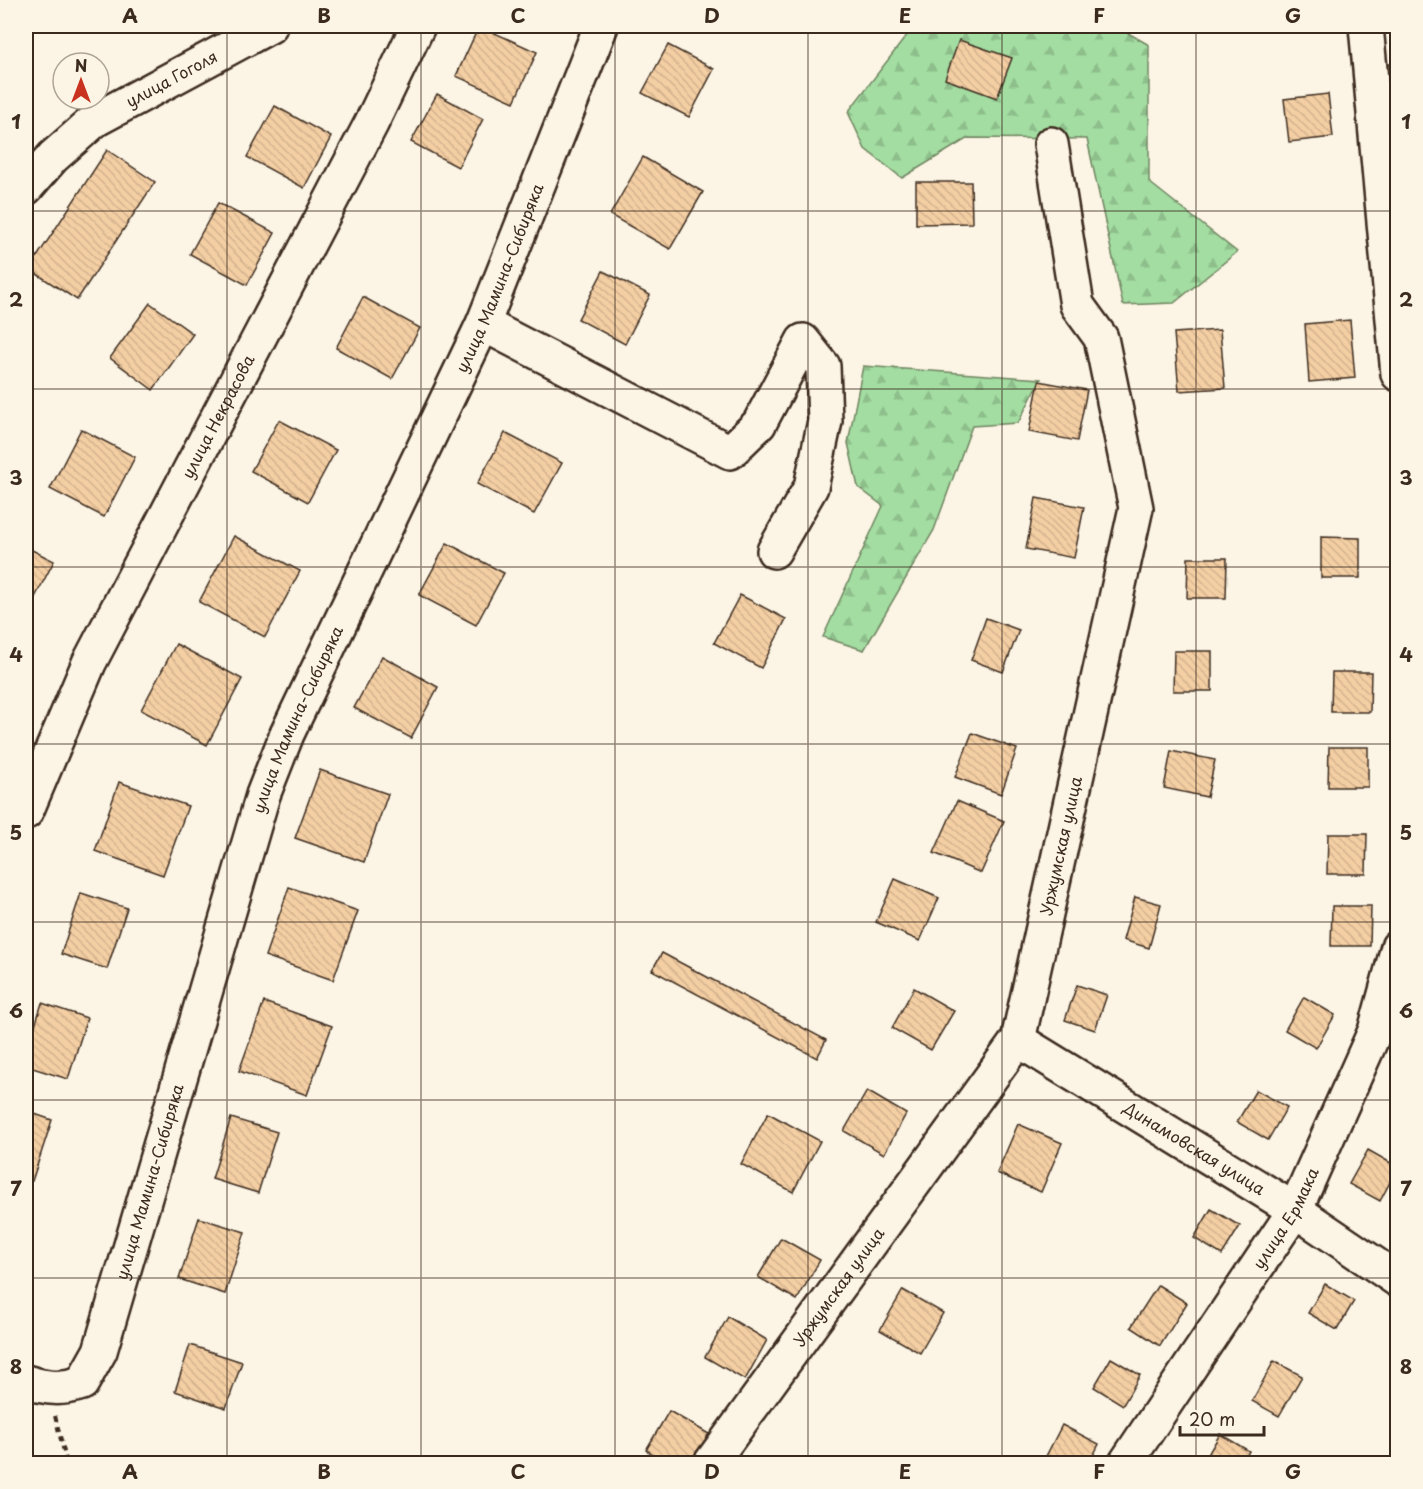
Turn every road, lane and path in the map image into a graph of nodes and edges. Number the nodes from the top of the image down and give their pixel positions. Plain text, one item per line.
1 (270, 26) edge
2 (418, 26) edge
3 (601, 26) edge
4 (1366, 26) edge
5 (1051, 144) dead end
6 (26, 188) edge
7 (483, 324) junction
8 (1398, 374) edge
9 (774, 551) dead end
10 (26, 812) edge
11 (1398, 947) edge
12 (1018, 1040) junction
13 (1295, 1210) junction
14 (1398, 1280) edge
15 (37, 1386) edge
16 (67, 1464) edge
17 (710, 1464) edge
18 (1125, 1464) edge

1 - 6 street, улица Гоголя
2 - 10 street, улица Некрасова
3 - 7 street, улица Мамина-Сибиряка
4 - 8 street
5 - 12 street, Уржумская улица
7 - 9 street
7 - 15 street, улица Мамина-Сибиряка
11 - 13 street, улица Ермака
12 - 13 street, Динамовская улица
12 - 17 street, Уржумская улица
13 - 14 street, Динамовская улица
13 - 18 street, улица Ермака
15 - 16 path

